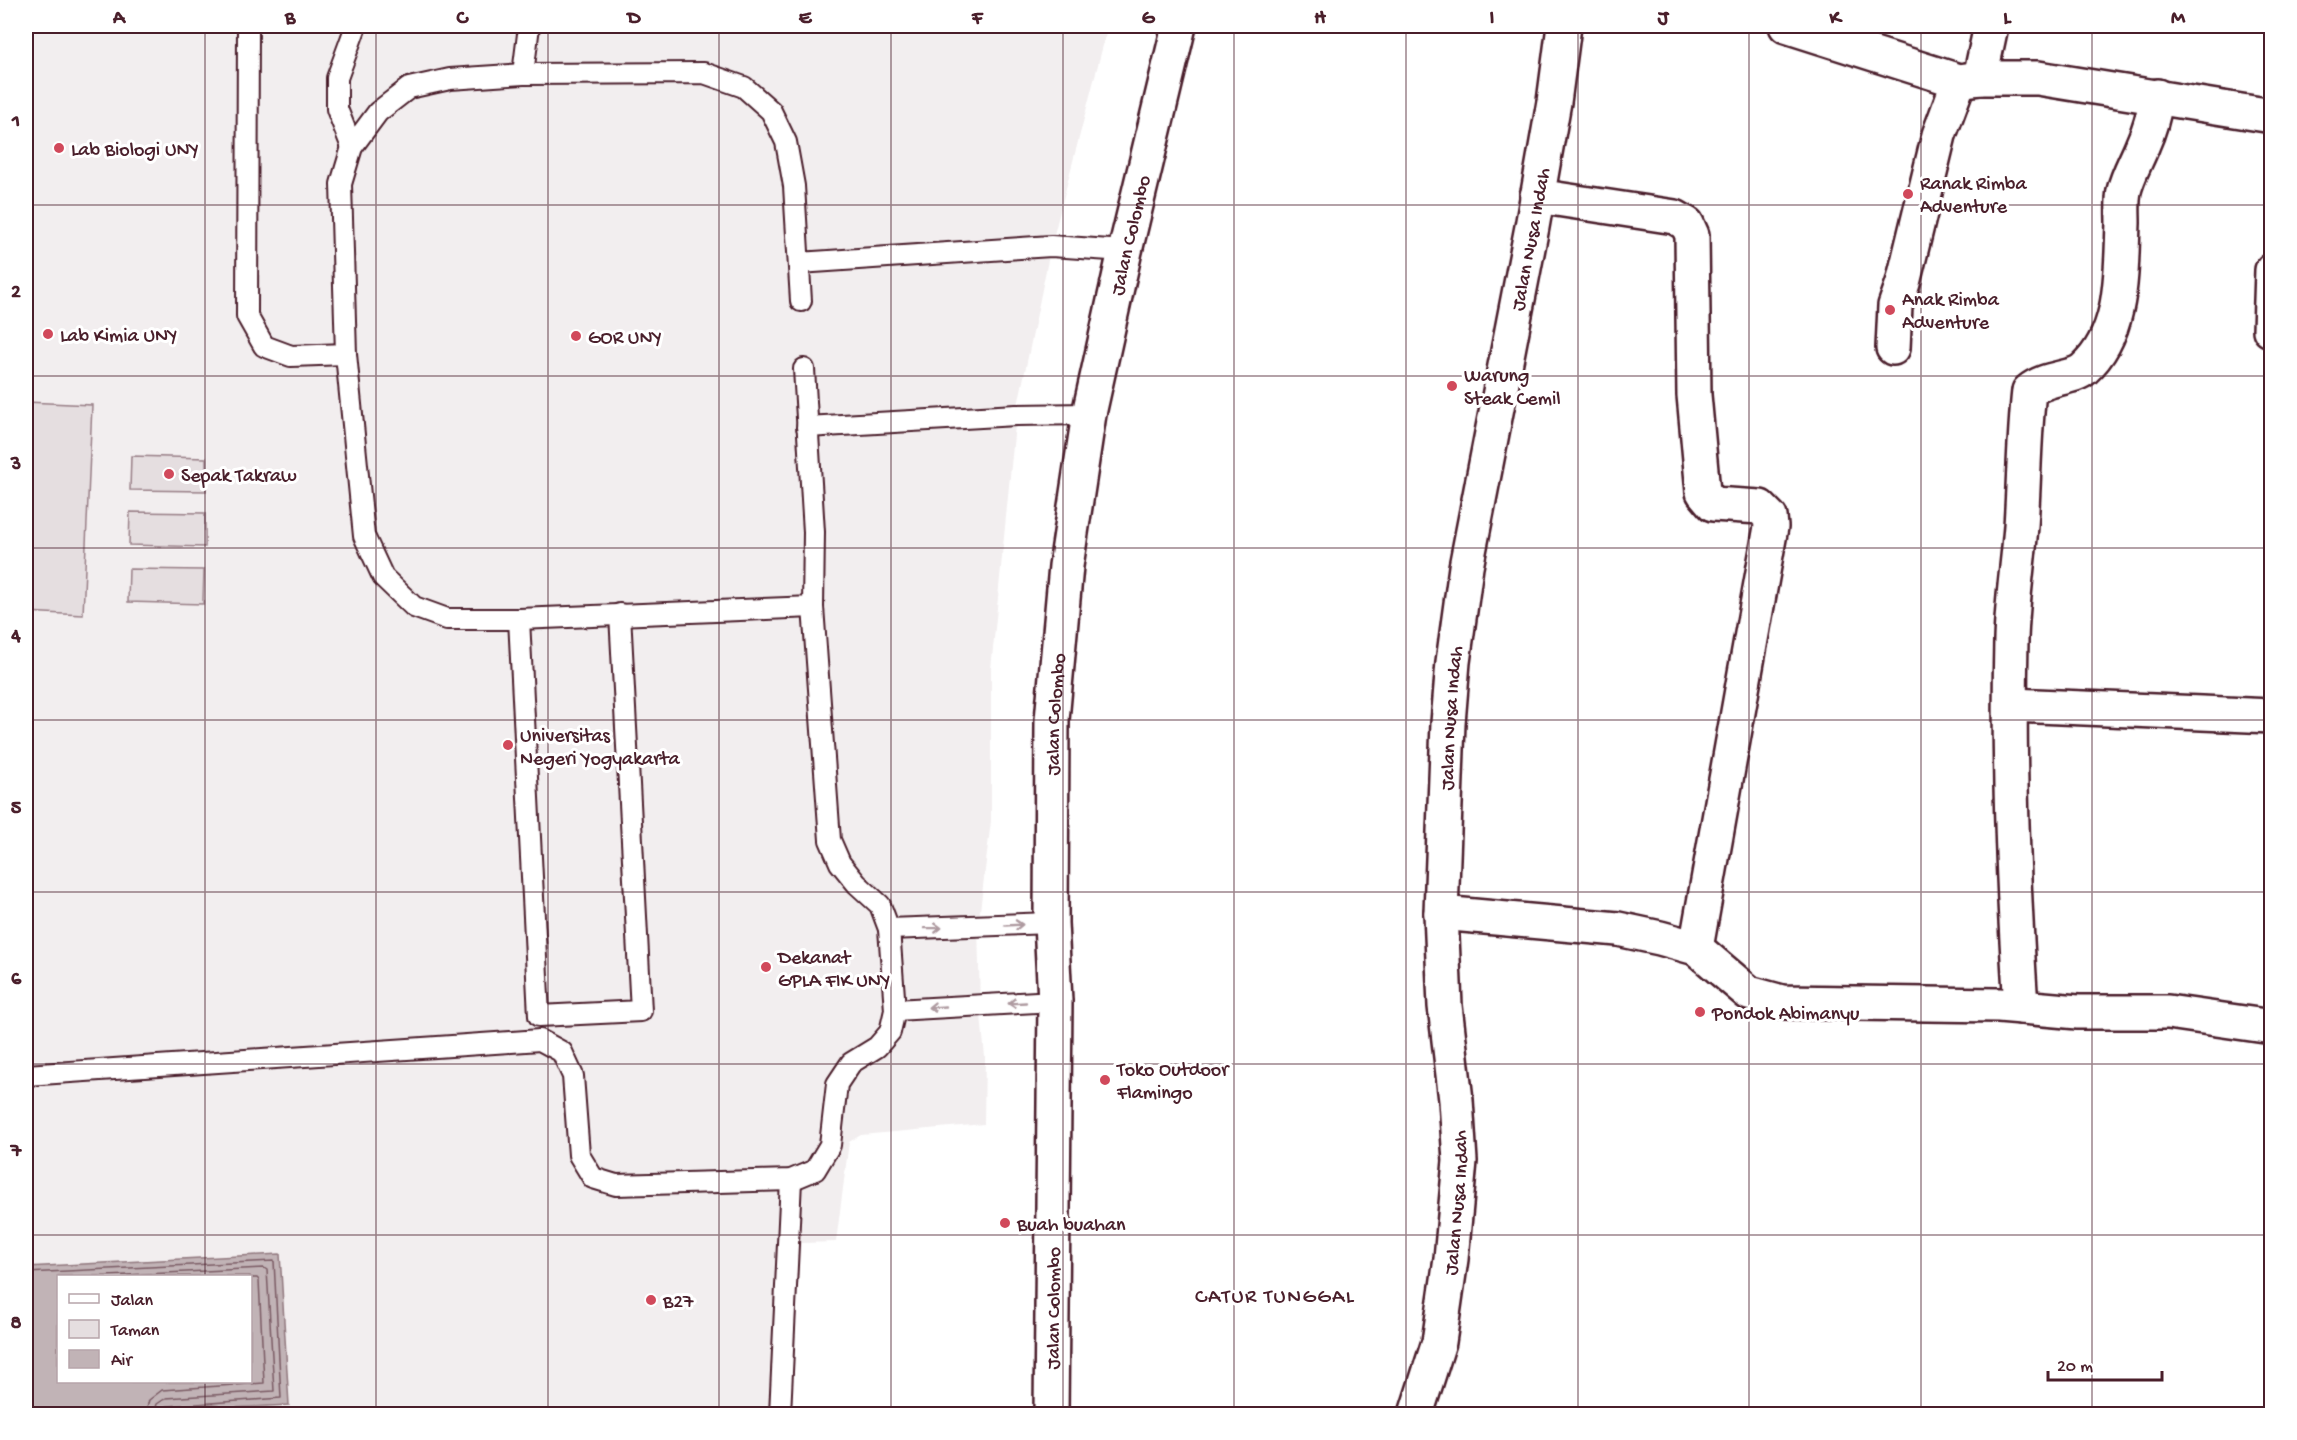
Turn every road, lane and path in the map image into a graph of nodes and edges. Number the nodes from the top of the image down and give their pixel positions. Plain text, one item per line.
1 (248, 26) edge
2 (356, 26) edge
3 (529, 26) edge
4 (1179, 26) edge
5 (1564, 26) edge
6 (1786, 26) edge
7 (1991, 26) edge
8 (523, 74) junction
9 (1970, 80) junction
10 (2157, 96) junction
11 (2271, 116) edge
12 (352, 147) junction
13 (1537, 196) junction
14 (1125, 251) junction
15 (798, 263) junction
16 (2271, 270) edge
17 (801, 301) dead end
18 (2270, 330) edge
19 (1893, 348) dead end
20 (346, 354) junction
21 (804, 369) dead end
22 (1089, 414) junction
23 (807, 428) junction
24 (813, 607) junction
25 (620, 614) junction
26 (519, 619) junction
27 (2011, 705) junction
28 (2271, 716) edge
29 (1441, 913) junction
30 (1051, 923) junction
31 (889, 929) junction
32 (1696, 948) junction
33 (1054, 1001) junction
34 (2021, 1007) junction
35 (895, 1010) junction
36 (2271, 1027) edge
37 (26, 1075) edge
38 (791, 1180) junction
39 (780, 1414) edge
40 (1050, 1414) edge
41 (1416, 1414) edge

1 - 20 lane
2 - 12 lane
3 - 8 lane
4 - 14 street, Jalan Colombo
5 - 13 street, Jalan Nusa Indah
6 - 9 street
7 - 9 street
8 - 12 lane
8 - 15 lane
9 - 10 street
9 - 19 street
10 - 11 street
10 - 27 street
12 - 20 lane
13 - 29 street, Jalan Nusa Indah
13 - 32 street
14 - 15 lane
14 - 22 street, Jalan Colombo
15 - 17 lane
16 - 18 street
20 - 26 lane
21 - 23 lane
22 - 23 lane
22 - 30 street, Jalan Colombo
23 - 24 lane
24 - 25 lane
24 - 31 lane
25 - 26 lane
25 - 26 lane
27 - 28 street
27 - 34 street
29 - 32 street
29 - 41 street, Jalan Nusa Indah
31 -> 30 lane
30 - 33 street, Jalan Colombo
31 - 35 lane
32 - 34 street
33 -> 35 lane
33 - 40 street, Jalan Colombo
34 - 36 street
35 - 38 lane
37 - 38 lane
38 - 39 lane

